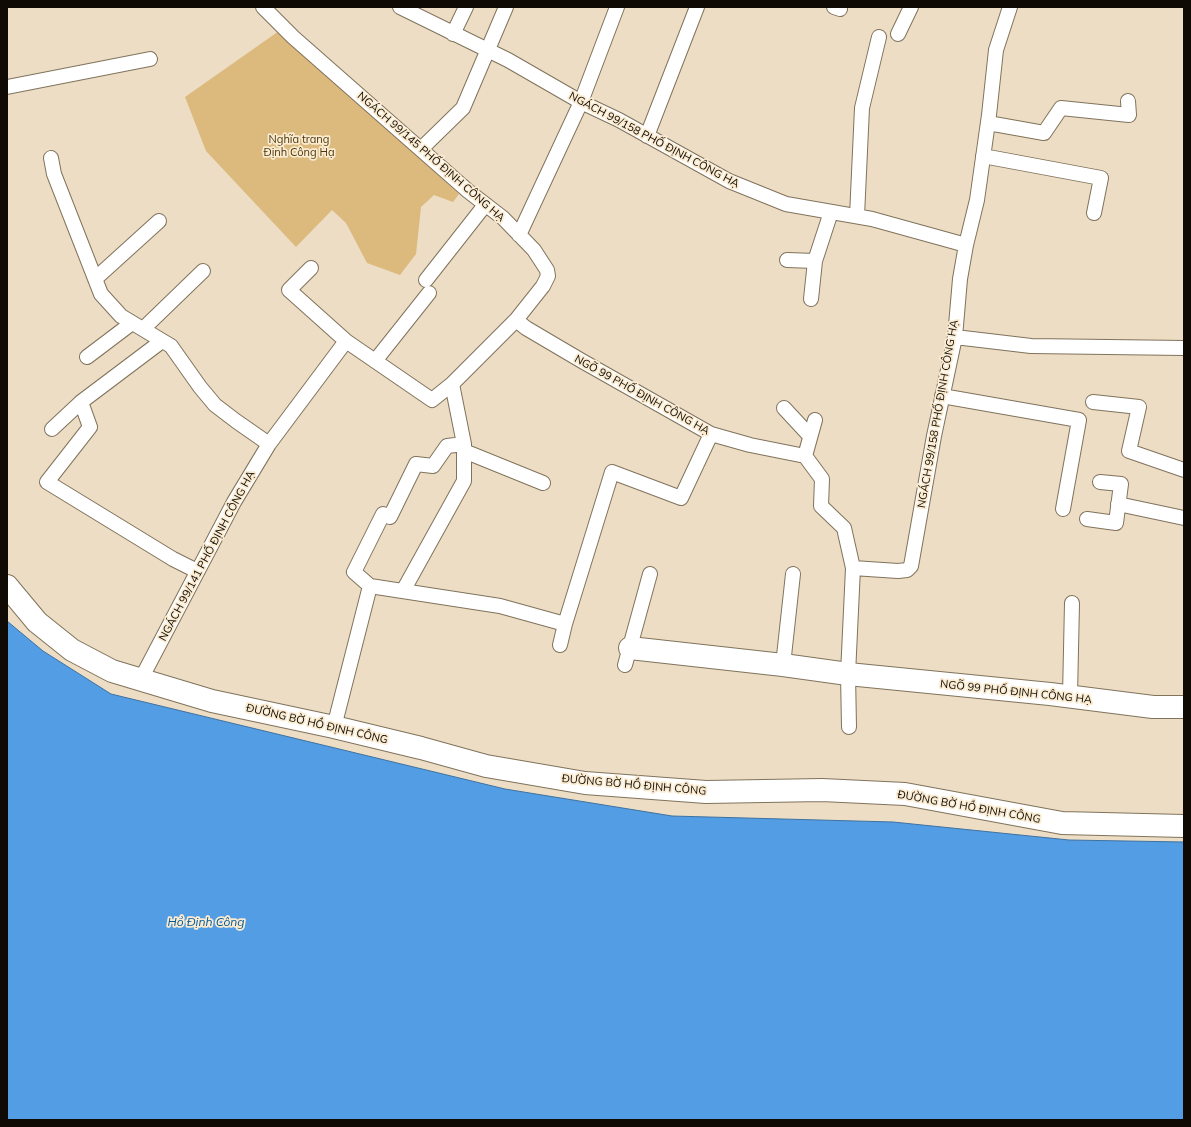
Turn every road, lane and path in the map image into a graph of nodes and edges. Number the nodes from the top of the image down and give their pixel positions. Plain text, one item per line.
1 (263, 7) edge
2 (400, 7) edge
3 (466, 7) edge
4 (506, 7) edge
5 (617, 7) edge
6 (697, 7) edge
7 (911, 7) edge
8 (1010, 7) edge
9 (453, 34) junction
10 (898, 34) dead end
11 (879, 37) dead end
12 (487, 51) junction
13 (150, 59) dead end
14 (7, 87) edge
15 (1128, 101) dead end
16 (581, 102) junction
17 (988, 123) junction
18 (647, 136) junction
19 (421, 150) junction
20 (984, 156) junction
21 (52, 158) dead end
22 (485, 205) junction
23 (831, 212) junction
24 (1094, 213) dead end
25 (856, 216) junction
26 (159, 221) dead end
27 (519, 235) junction
28 (966, 245) junction
29 (787, 260) dead end
30 (815, 262) junction
31 (311, 268) dead end
32 (203, 271) dead end
33 (95, 279) junction
34 (811, 298) dead end
35 (516, 320) junction
36 (138, 326) junction
37 (955, 337) junction
38 (162, 341) junction
39 (346, 341) junction
40 (1184, 348) edge
41 (87, 357) dead end
42 (375, 361) junction
43 (452, 384) junction
44 (942, 396) junction
45 (81, 402) junction
46 (1093, 402) dead end
47 (784, 408) dead end
48 (814, 420) dead end
49 (52, 429) dead end
50 (711, 434) junction
51 (810, 436) junction
52 (270, 444) junction
53 (464, 447) junction
54 (805, 456) junction
55 (1184, 470) edge
56 (1100, 482) dead end
57 (543, 483) dead end
58 (1118, 504) junction
59 (1063, 509) dead end
60 (1184, 518) edge
61 (1087, 519) dead end
62 (853, 568) junction
63 (197, 571) junction
64 (650, 574) dead end
65 (793, 574) dead end
66 (7, 586) edge
67 (370, 586) junction
68 (403, 591) junction
69 (1072, 603) dead end
70 (565, 624) junction
71 (560, 645) dead end
72 (628, 657) joint
73 (783, 665) junction
74 (848, 674) junction
75 (141, 679) junction
76 (1070, 696) junction
77 (1184, 707) edge
78 (334, 727) junction
79 (849, 728) dead end
80 (1184, 826) edge

1 - 19 lane, NGÁCH 99/145 PHỐ ĐỊNH CÔNG HẠ
2 - 9 lane, NGÁCH 99/158 PHỐ ĐỊNH CÔNG HẠ
3 - 9 lane
4 - 12 lane
5 - 16 lane
6 - 18 lane
7 - 10 lane
8 - 17 lane
9 - 12 lane, NGÁCH 99/158 PHỐ ĐỊNH CÔNG HẠ
11 - 25 lane
12 - 16 lane, NGÁCH 99/158 PHỐ ĐỊNH CÔNG HẠ
12 - 19 lane
13 - 14 lane
15 - 17 lane
16 - 18 lane, NGÁCH 99/158 PHỐ ĐỊNH CÔNG HẠ
16 - 27 lane
17 - 20 lane
18 - 23 lane, NGÁCH 99/158 PHỐ ĐỊNH CÔNG HẠ
19 - 22 lane, NGÁCH 99/145 PHỐ ĐỊNH CÔNG HẠ
20 - 24 lane
20 - 28 lane
21 - 33 lane
22 - 27 lane, NGÁCH 99/145 PHỐ ĐỊNH CÔNG HẠ
22 - 42 lane
23 - 25 lane, NGÁCH 99/158 PHỐ ĐỊNH CÔNG HẠ
23 - 30 lane
25 - 28 lane, NGÁCH 99/158 PHỐ ĐỊNH CÔNG HẠ
26 - 33 lane
27 - 35 lane, NGÁCH 99/145 PHỐ ĐỊNH CÔNG HẠ
28 - 37 lane, NGÁCH 99/158 PHỐ ĐỊNH CÔNG HẠ
29 - 30 lane
30 - 34 lane
31 - 39 lane
32 - 36 lane
33 - 36 lane
35 - 43 lane
35 - 50 lane, NGÕ 99 PHỐ ĐỊNH CÔNG HẠ
36 - 38 lane
36 - 41 lane
37 - 40 lane
37 - 44 lane, NGÁCH 99/158 PHỐ ĐỊNH CÔNG HẠ
38 - 45 lane
38 - 52 lane
39 - 42 lane
39 - 52 lane, NGÁCH 99/141 PHỐ ĐỊNH CÔNG HẠ
42 - 43 lane
43 - 53 lane
44 - 59 lane
44 - 62 lane, NGÁCH 99/158 PHỐ ĐỊNH CÔNG HẠ
45 - 49 lane
45 - 63 lane
46 - 55 lane
47 - 51 lane
48 - 51 lane
50 - 54 lane, NGÕ 99 PHỐ ĐỊNH CÔNG HẠ
50 - 70 lane
51 - 54 lane
52 - 63 lane, NGÁCH 99/141 PHỐ ĐỊNH CÔNG HẠ
53 - 57 lane
53 - 67 lane
53 - 68 lane
54 - 62 lane
56 - 58 lane
58 - 60 lane
58 - 61 lane
62 - 74 lane
63 - 75 lane, NGÁCH 99/141 PHỐ ĐỊNH CÔNG HẠ
64 - 72 lane
65 - 73 lane
66 - 75 street, ĐƯỜNG BỜ HỒ ĐỊNH CÔNG
67 - 68 lane
67 - 78 lane
68 - 70 lane
69 - 76 lane
70 - 71 lane
72 - 73 street, NGÕ 99 PHỐ ĐỊNH CÔNG HẠ
73 - 74 street, NGÕ 99 PHỐ ĐỊNH CÔNG HẠ
74 - 76 street, NGÕ 99 PHỐ ĐỊNH CÔNG HẠ
74 - 79 lane
75 - 78 street, ĐƯỜNG BỜ HỒ ĐỊNH CÔNG
76 - 77 street, NGÕ 99 PHỐ ĐỊNH CÔNG HẠ
78 - 80 street, ĐƯỜNG BỜ HỒ ĐỊNH CÔNG

